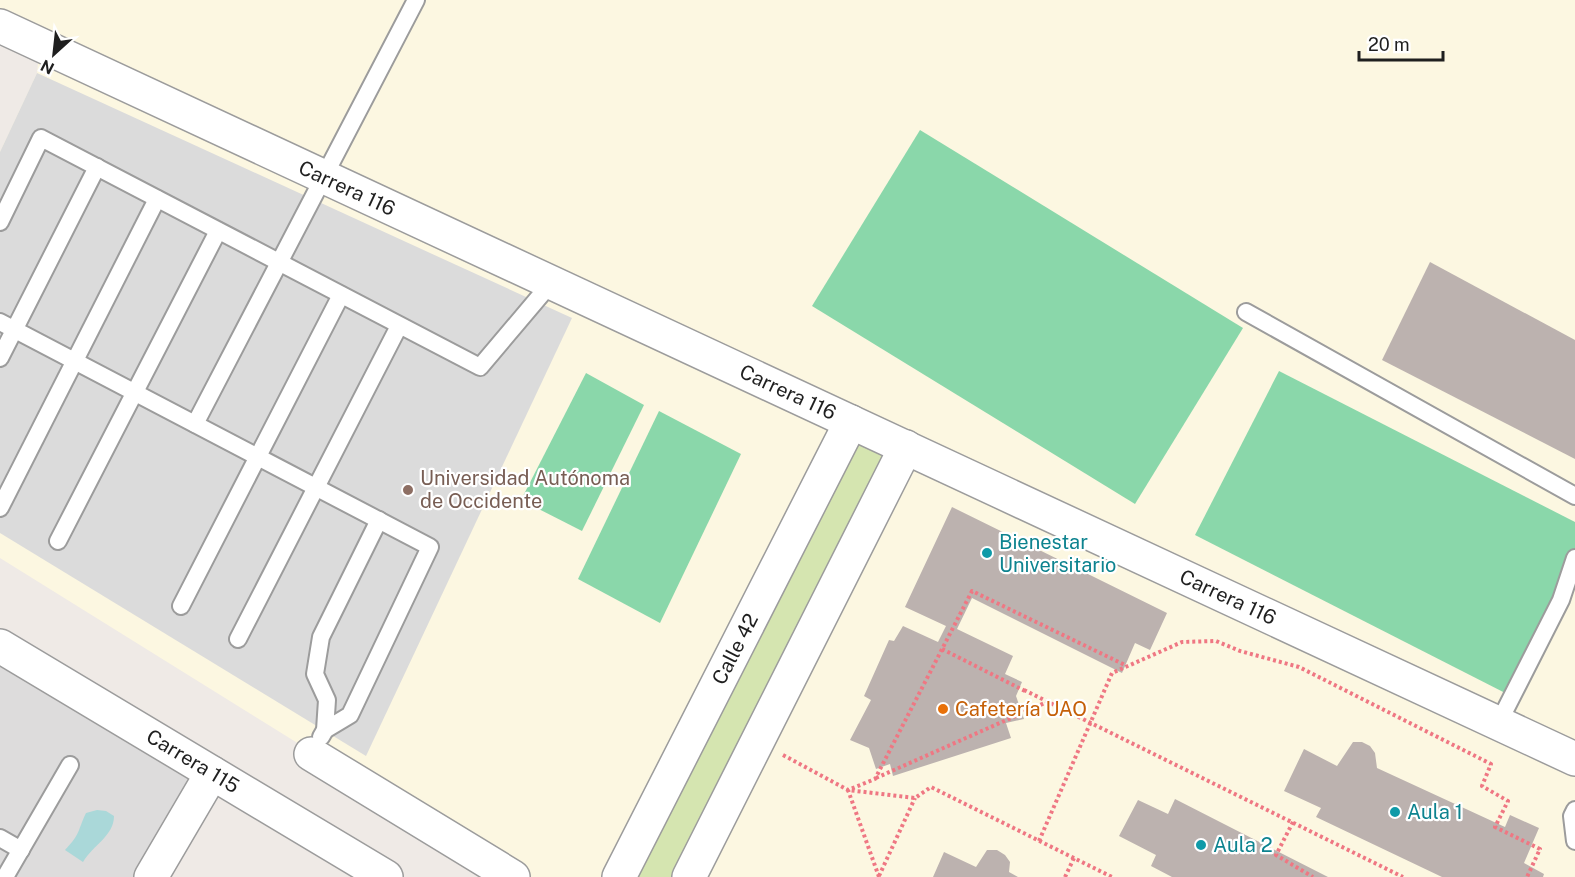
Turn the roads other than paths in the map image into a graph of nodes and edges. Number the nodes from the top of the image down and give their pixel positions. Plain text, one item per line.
1 (416, 0) edge
2 (0, 26) edge
3 (97, 167) junction
4 (324, 177) junction
5 (158, 199) junction
6 (0, 222) edge
7 (218, 231) junction
8 (279, 263) junction
9 (551, 283) junction
10 (341, 295) junction
11 (1246, 312) dead end
12 (7, 326) edge
13 (399, 326) junction
14 (0, 358) edge
15 (75, 361) junction
16 (134, 392) junction
17 (851, 422) junction
18 (195, 424) junction
19 (906, 447) junction
20 (257, 456) junction
21 (316, 487) junction
22 (1575, 496) edge
23 (0, 508) edge
24 (379, 520) junction
25 (58, 541) dead end
26 (1575, 558) edge
27 (181, 606) dead end
28 (238, 639) dead end
29 (0, 646) edge
30 (1498, 724) junction
31 (318, 742) junction
32 (1575, 759) edge
33 (70, 765) dead end
34 (212, 773) junction
35 (1575, 810) edge
36 (0, 838) edge
37 (1575, 841) edge
38 (21, 850) junction
39 (5, 877) edge
40 (151, 877) edge
41 (386, 877) edge
42 (513, 877) edge
43 (619, 877) edge
44 (689, 877) edge

1 - 4 lane
2 - 4 street, Carrera 116
3 - 5 lane
3 - 6 lane
3 - 12 lane
4 - 8 lane
4 - 9 street, Carrera 116
5 - 7 lane
5 - 15 lane
7 - 8 lane
7 - 16 lane
8 - 10 lane
8 - 18 lane
9 - 13 lane
9 - 17 street, Carrera 116
10 - 13 lane
10 - 20 lane
11 - 22 lane
12 - 14 lane
12 - 15 lane
13 - 21 lane
15 - 16 lane
15 - 23 lane
16 - 18 lane
16 - 25 lane
17 - 19 street, Carrera 116
17 - 43 street, Calle 42
18 - 20 lane
19 - 30 street, Carrera 116
19 - 44 street
20 - 21 lane
20 - 27 lane
21 - 24 lane
21 - 28 lane
24 - 31 lane
24 - 31 lane
26 - 30 lane
29 - 34 street, Carrera 115
30 - 32 street, Carrera 116
31 - 42 street
33 - 38 lane
34 - 40 street
34 - 41 street, Carrera 115
35 - 37 lane
36 - 38 lane
38 - 39 lane

